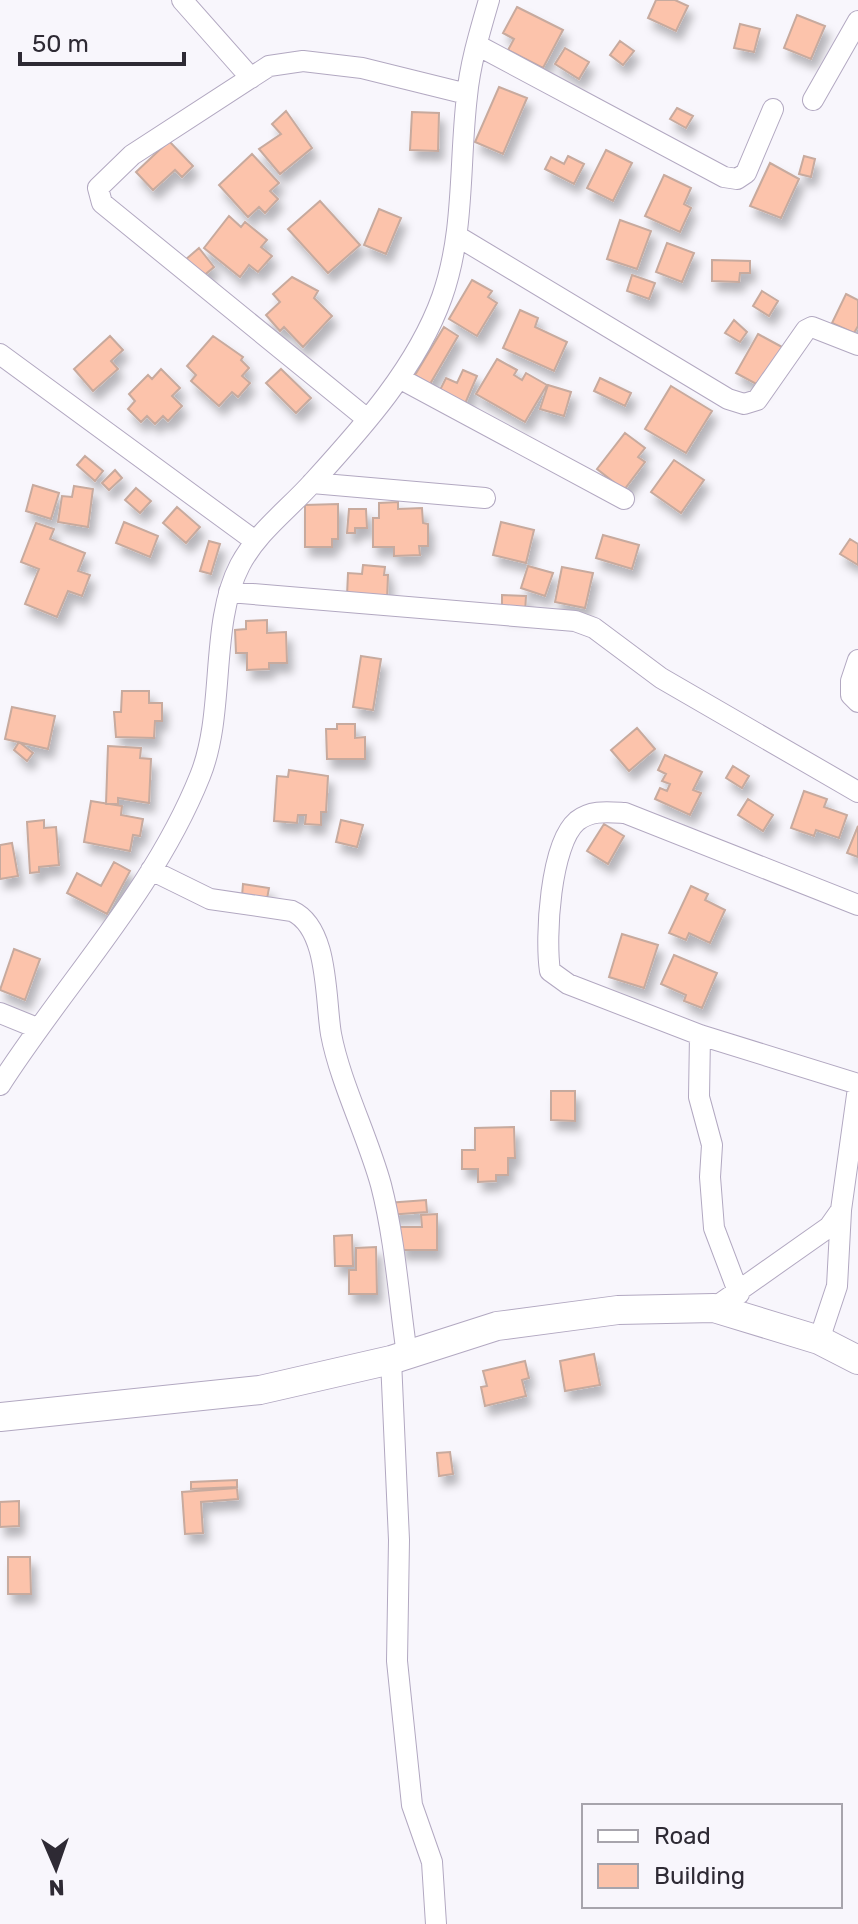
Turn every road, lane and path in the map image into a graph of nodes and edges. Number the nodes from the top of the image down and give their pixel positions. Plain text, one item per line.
1 (182, 0) edge
2 (489, 0) edge
3 (858, 21) edge
4 (477, 45) junction
5 (251, 78) junction
6 (467, 94) junction
7 (813, 100) dead end
8 (773, 109) dead end
9 (457, 236) junction
10 (858, 345) edge
11 (0, 354) edge
12 (399, 378) junction
13 (366, 418) junction
14 (312, 483) junction
15 (485, 498) dead end
16 (624, 499) dead end
17 (255, 541) junction
18 (229, 592) junction
19 (858, 660) edge
20 (858, 702) edge
21 (858, 792) edge
22 (151, 870) junction
23 (858, 905) edge
24 (0, 1013) edge
25 (37, 1028) junction
26 (700, 1035) junction
27 (0, 1085) edge
28 (858, 1086) edge
29 (855, 1121) edge
30 (841, 1210) junction
31 (840, 1252) junction
32 (858, 1268) edge
33 (739, 1294) junction
34 (714, 1308) junction
35 (819, 1340) junction
36 (399, 1358) junction
37 (858, 1360) edge
38 (0, 1417) edge
39 (436, 1924) edge

1 - 5 street
2 - 4 street
3 - 7 street
4 - 6 street
4 - 8 street
5 - 6 street
5 - 13 street
6 - 9 street
9 - 10 street
9 - 12 street
11 - 17 street
12 - 13 street
12 - 16 street
13 - 14 street
14 - 15 street
14 - 17 street
17 - 18 street
18 - 21 street
18 - 22 street
19 - 20 street
22 - 25 street
22 - 36 street
23 - 26 street
24 - 25 street
25 - 27 street
26 - 28 street
26 - 33 street
28 - 29 street
29 - 30 street
30 - 31 street
30 - 33 street
31 - 32 street
31 - 35 street
33 - 34 street
34 - 35 street
34 - 36 street
35 - 37 street
36 - 38 street
36 - 39 street

